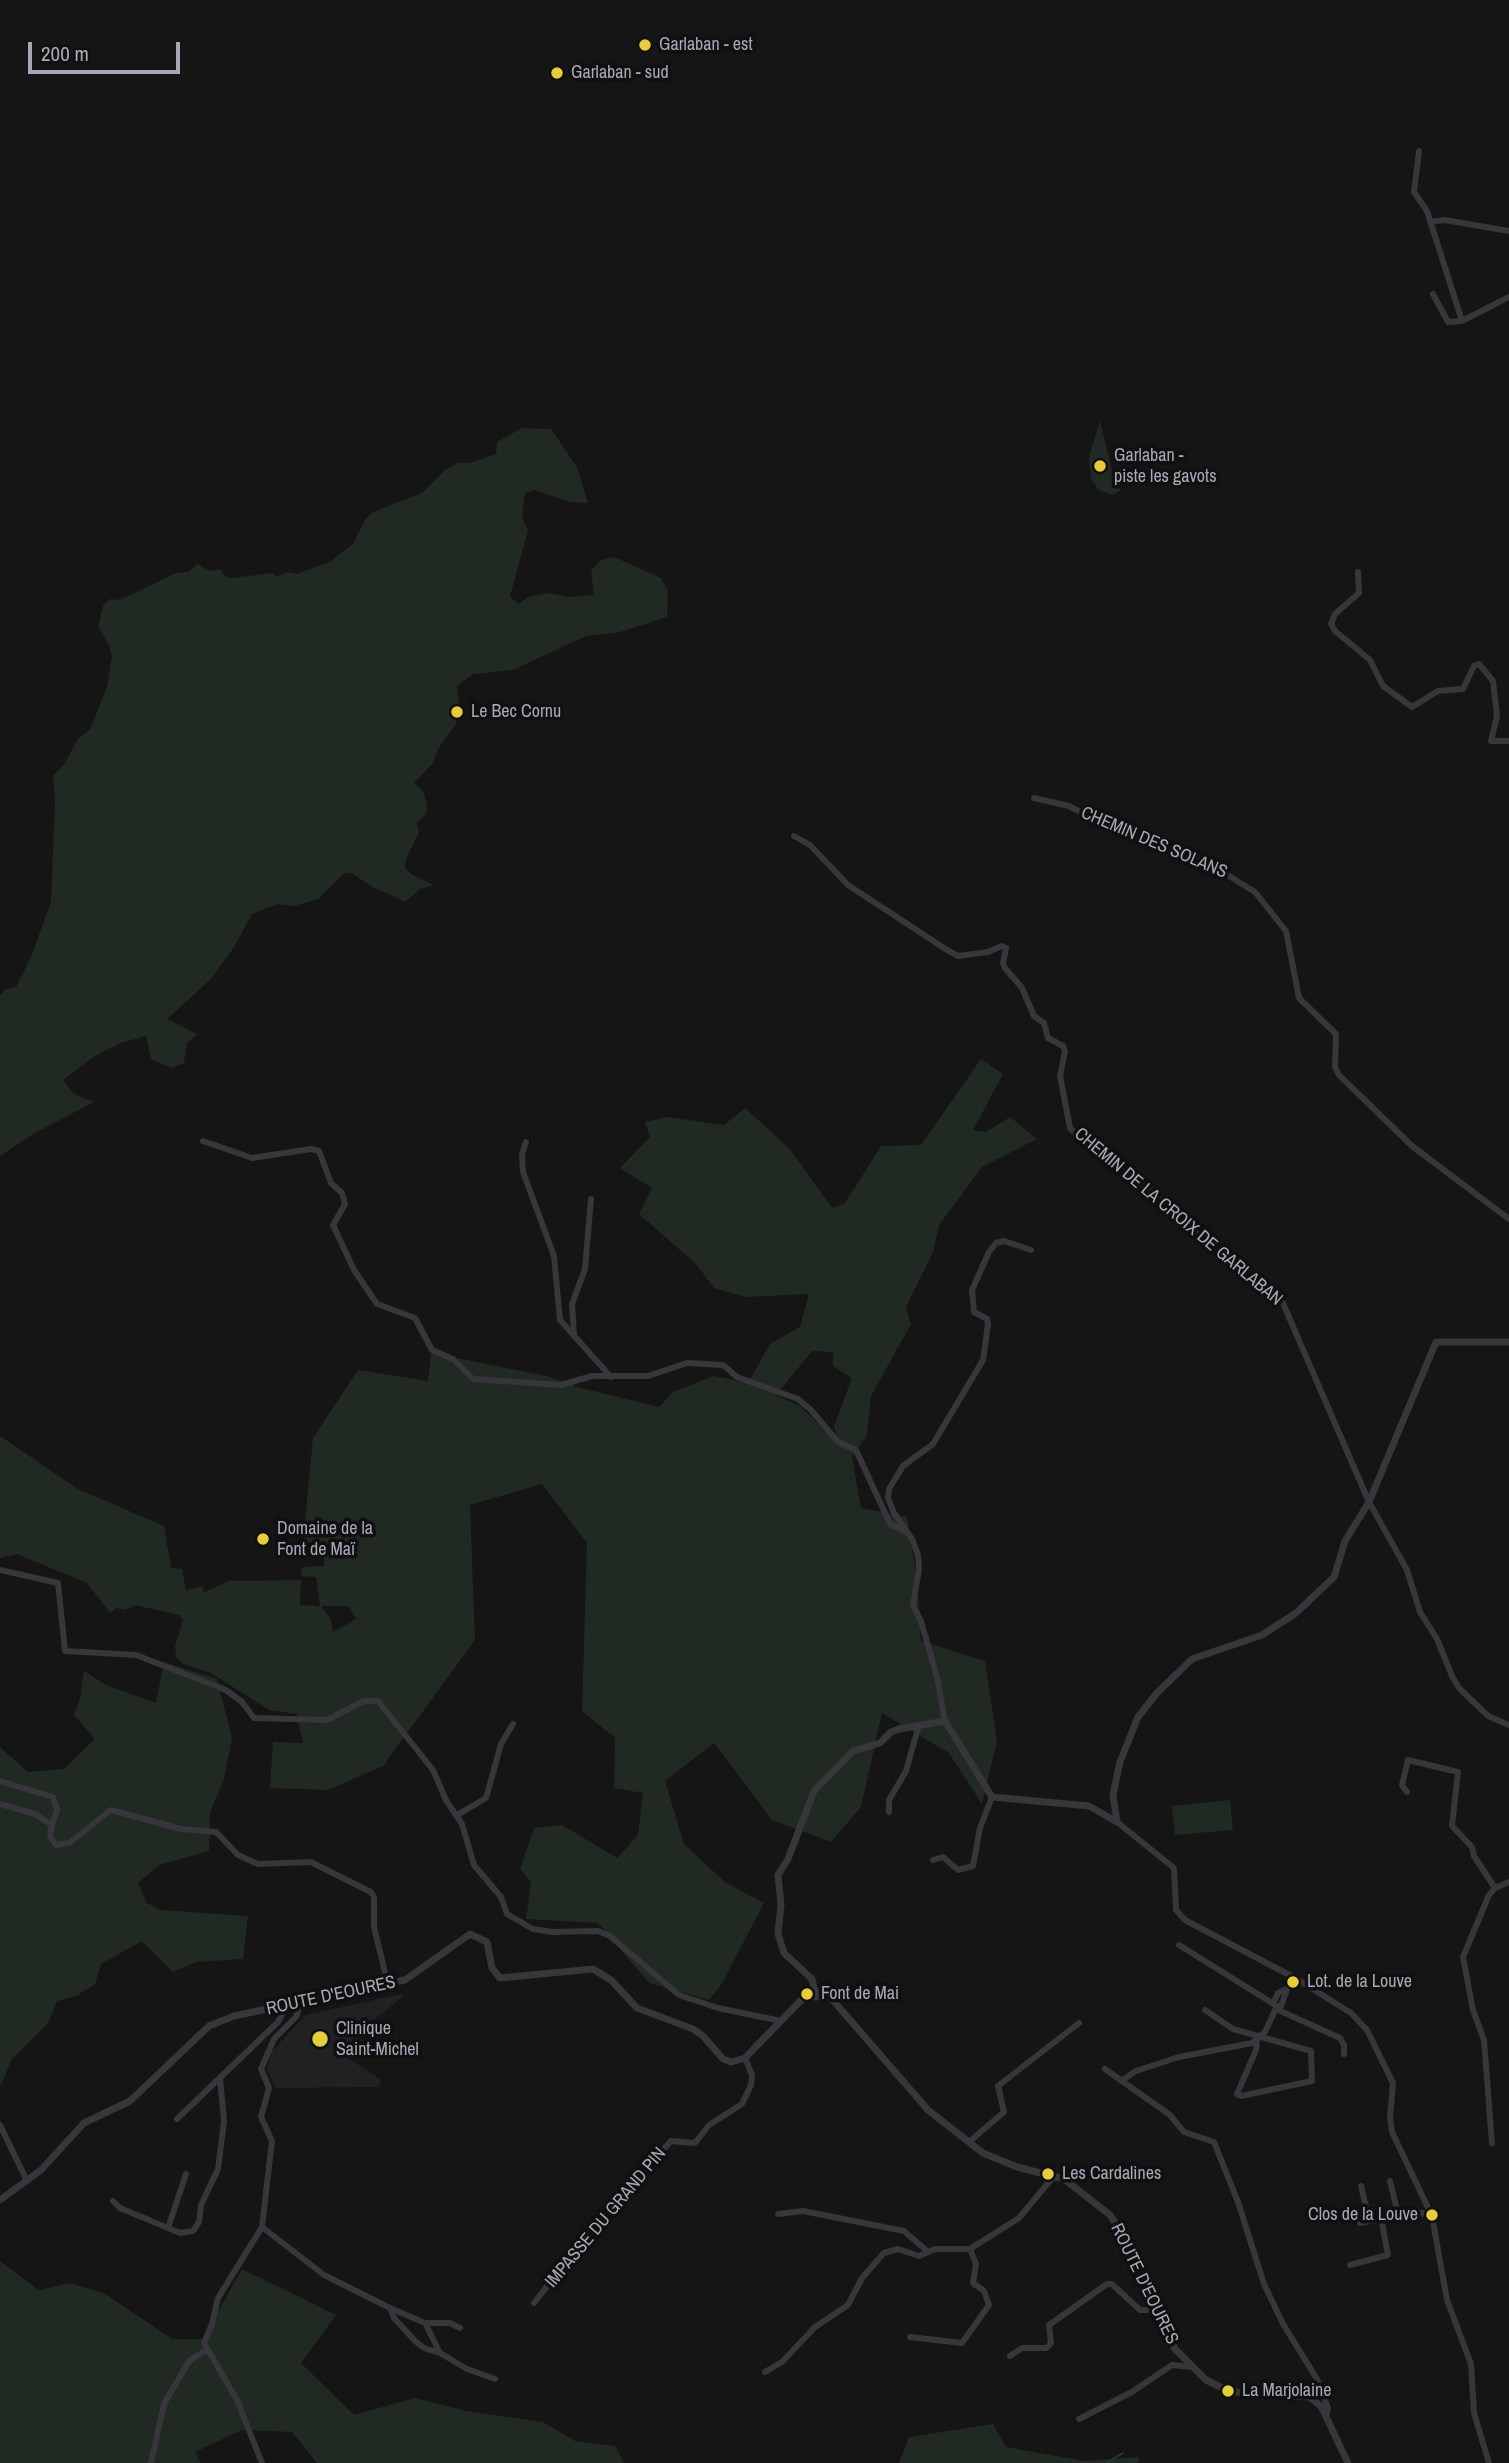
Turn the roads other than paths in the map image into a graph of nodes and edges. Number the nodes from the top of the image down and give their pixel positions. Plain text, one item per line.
1 (1419, 151) dead end
2 (1430, 222) junction
3 (1509, 231) edge
4 (1433, 293) dead end
5 (1509, 296) edge
6 (1462, 321) junction
7 (1358, 572) dead end
8 (1509, 741) edge
9 (1034, 798) dead end
10 (794, 836) dead end
11 (203, 1141) dead end
12 (526, 1142) dead end
13 (591, 1199) dead end
14 (1509, 1219) edge
15 (1031, 1250) dead end
16 (575, 1337) junction
17 (1509, 1342) edge
18 (611, 1377) junction
19 (1369, 1502) junction
20 (906, 1532) junction
21 (0, 1570) edge
22 (945, 1721) junction
23 (513, 1724) dead end
24 (919, 1725) junction
25 (1509, 1725) edge
26 (0, 1781) edge
27 (1407, 1791) dead end
28 (992, 1797) junction
29 (0, 1804) edge
30 (889, 1812) dead end
31 (457, 1815) junction
32 (1117, 1822) junction
33 (52, 1825) junction
34 (933, 1860) dead end
35 (1509, 1882) edge
36 (1495, 1888) junction
37 (1179, 1945) dead end
38 (1291, 1978) junction
39 (388, 1985) junction
40 (816, 1994) junction
41 (300, 2004) junction
42 (1277, 2006) junction
43 (286, 2007) junction
44 (276, 2008) junction
45 (1205, 2010) dead end
46 (781, 2021) junction
47 (278, 2022) junction
48 (1079, 2023) dead end
49 (1259, 2038) junction
50 (1344, 2054) dead end
51 (745, 2058) junction
52 (1105, 2069) dead end
53 (220, 2078) junction
54 (1124, 2079) dead end
55 (177, 2119) dead end
56 (0, 2125) edge
57 (969, 2142) junction
58 (1493, 2143) dead end
59 (186, 2174) dead end
60 (1054, 2176) junction
61 (27, 2181) junction
62 (1390, 2181) dead end
63 (1361, 2186) dead end
64 (0, 2200) edge
65 (113, 2201) dead end
66 (778, 2214) dead end
67 (1398, 2214) junction
68 (1432, 2216) junction
69 (1381, 2217) junction
70 (1369, 2220) junction
71 (1360, 2223) dead end
72 (262, 2227) junction
73 (168, 2228) junction
74 (970, 2249) junction
75 (927, 2251) junction
76 (1388, 2253) junction
77 (1391, 2264) dead end
78 (1350, 2265) dead end
79 (534, 2303) dead end
80 (390, 2308) junction
81 (1156, 2309) junction
82 (425, 2323) junction
83 (460, 2328) dead end
84 (910, 2337) dead end
85 (206, 2350) junction
86 (440, 2353) junction
87 (1010, 2356) dead end
88 (1193, 2367) junction
89 (765, 2372) dead end
90 (495, 2379) dead end
91 (1326, 2416) junction
92 (1079, 2420) dead end
93 (150, 2463) edge
94 (262, 2463) edge
95 (1348, 2463) edge
96 (1489, 2463) edge

1 - 2 street
2 - 3 street
2 - 6 street
4 - 6 street
5 - 6 street
7 - 8 street
9 - 14 street, CHEMIN DES SOLANS
10 - 19 street, CHEMIN DE LA CROIX DE GARLABAN
11 - 18 street
12 - 16 street
13 - 16 street
15 - 20 street
16 - 18 street
17 - 19 street
18 - 20 street
19 - 25 street
19 - 32 street
20 - 22 street
21 - 31 street
22 - 24 street
22 - 28 street
23 - 31 street
24 - 30 street
24 - 40 street
26 - 33 street
27 - 36 street
28 - 32 street
28 - 34 street
29 - 33 street
31 - 46 street
32 - 38 street
33 - 39 street
35 - 36 street
36 - 58 street
37 - 42 street
38 - 42 street
38 - 68 street
39 - 41 street, ROUTE D'EOURES
39 - 51 street, ROUTE D'EOURES
40 - 46 street
40 - 57 street, ROUTE D'EOURES
41 - 43 street, ROUTE D'EOURES
41 - 72 street
42 - 49 street
42 - 50 street
43 - 44 street, ROUTE D'EOURES
43 - 47 street
44 - 47 street
44 - 61 street, ROUTE D'EOURES
45 - 49 street
46 - 51 street
47 - 53 street
48 - 57 street
49 - 49 street
49 - 54 street
51 - 79 street, IMPASSE DU GRAND PIN
52 - 91 street
53 - 55 street
53 - 73 street
56 - 61 street
57 - 60 street, ROUTE D'EOURES
59 - 73 street
60 - 74 street
60 - 81 street, ROUTE D'EOURES
61 - 64 street, ROUTE D'EOURES
62 - 67 street
63 - 70 street
65 - 73 street
66 - 75 street
67 - 68 street
67 - 69 street
68 - 96 street
69 - 70 street
69 - 76 street
70 - 71 street
72 - 80 street
72 - 85 street
74 - 75 street
74 - 84 street
75 - 89 street
76 - 77 street
76 - 78 street
80 - 82 street
80 - 86 street
81 - 87 street
81 - 88 street, ROUTE D'EOURES
82 - 83 street
82 - 86 street
85 - 93 street
85 - 94 street
86 - 90 street
88 - 91 street, ROUTE D'EOURES
88 - 92 street
91 - 95 street, ROUTE D'EOURES

